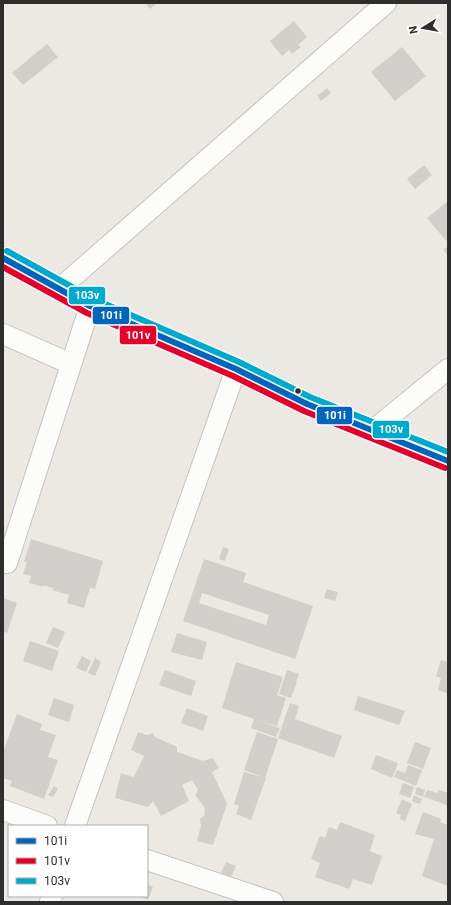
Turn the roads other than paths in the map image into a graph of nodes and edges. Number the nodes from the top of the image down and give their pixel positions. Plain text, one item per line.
1 (386, 3) edge
2 (3, 258) edge
3 (59, 289) junction
4 (90, 306) junction
5 (3, 334) edge
6 (71, 364) junction
7 (236, 369) junction
8 (448, 369) edge
9 (372, 431) junction
10 (448, 461) edge
11 (7, 563) dead end
12 (3, 810) edge
13 (44, 825) edge
14 (75, 825) edge
15 (148, 860) edge
16 (273, 902) edge

1 - 3 street
2 - 3 main road
3 - 4 main road
4 - 6 street
4 - 7 main road
5 - 6 street
6 - 11 street
7 - 9 main road
7 - 14 street
8 - 9 street
9 - 10 main road
12 - 13 street
15 - 16 street

